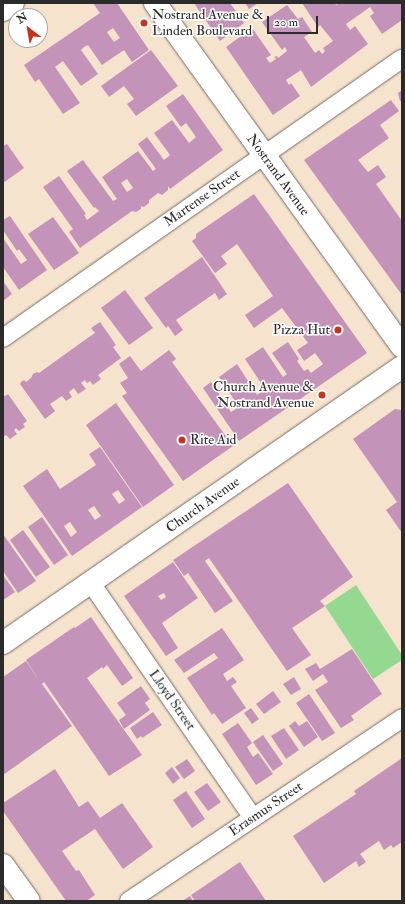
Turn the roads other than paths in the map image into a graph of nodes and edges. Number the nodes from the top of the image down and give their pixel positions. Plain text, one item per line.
1 (13, 3) edge
2 (155, 3) edge
3 (3, 10) edge
4 (402, 59) edge
5 (264, 155) junction
6 (3, 338) edge
7 (402, 347) edge
8 (402, 367) edge
9 (91, 583) junction
10 (3, 643) edge
11 (402, 718) edge
12 (253, 818) junction
13 (3, 865) edge
14 (29, 901) edge
15 (129, 901) edge

1 - 3 main road
2 - 5 main road, Nostrand Avenue
4 - 5 street, Martense Street
5 - 6 street, Martense Street
5 - 7 main road, Nostrand Avenue
8 - 9 main road, Church Avenue
9 - 10 main road, Church Avenue
9 - 12 street, Lloyd Street
11 - 12 street, Erasmus Street
12 - 15 street, Erasmus Street
13 - 14 main road

